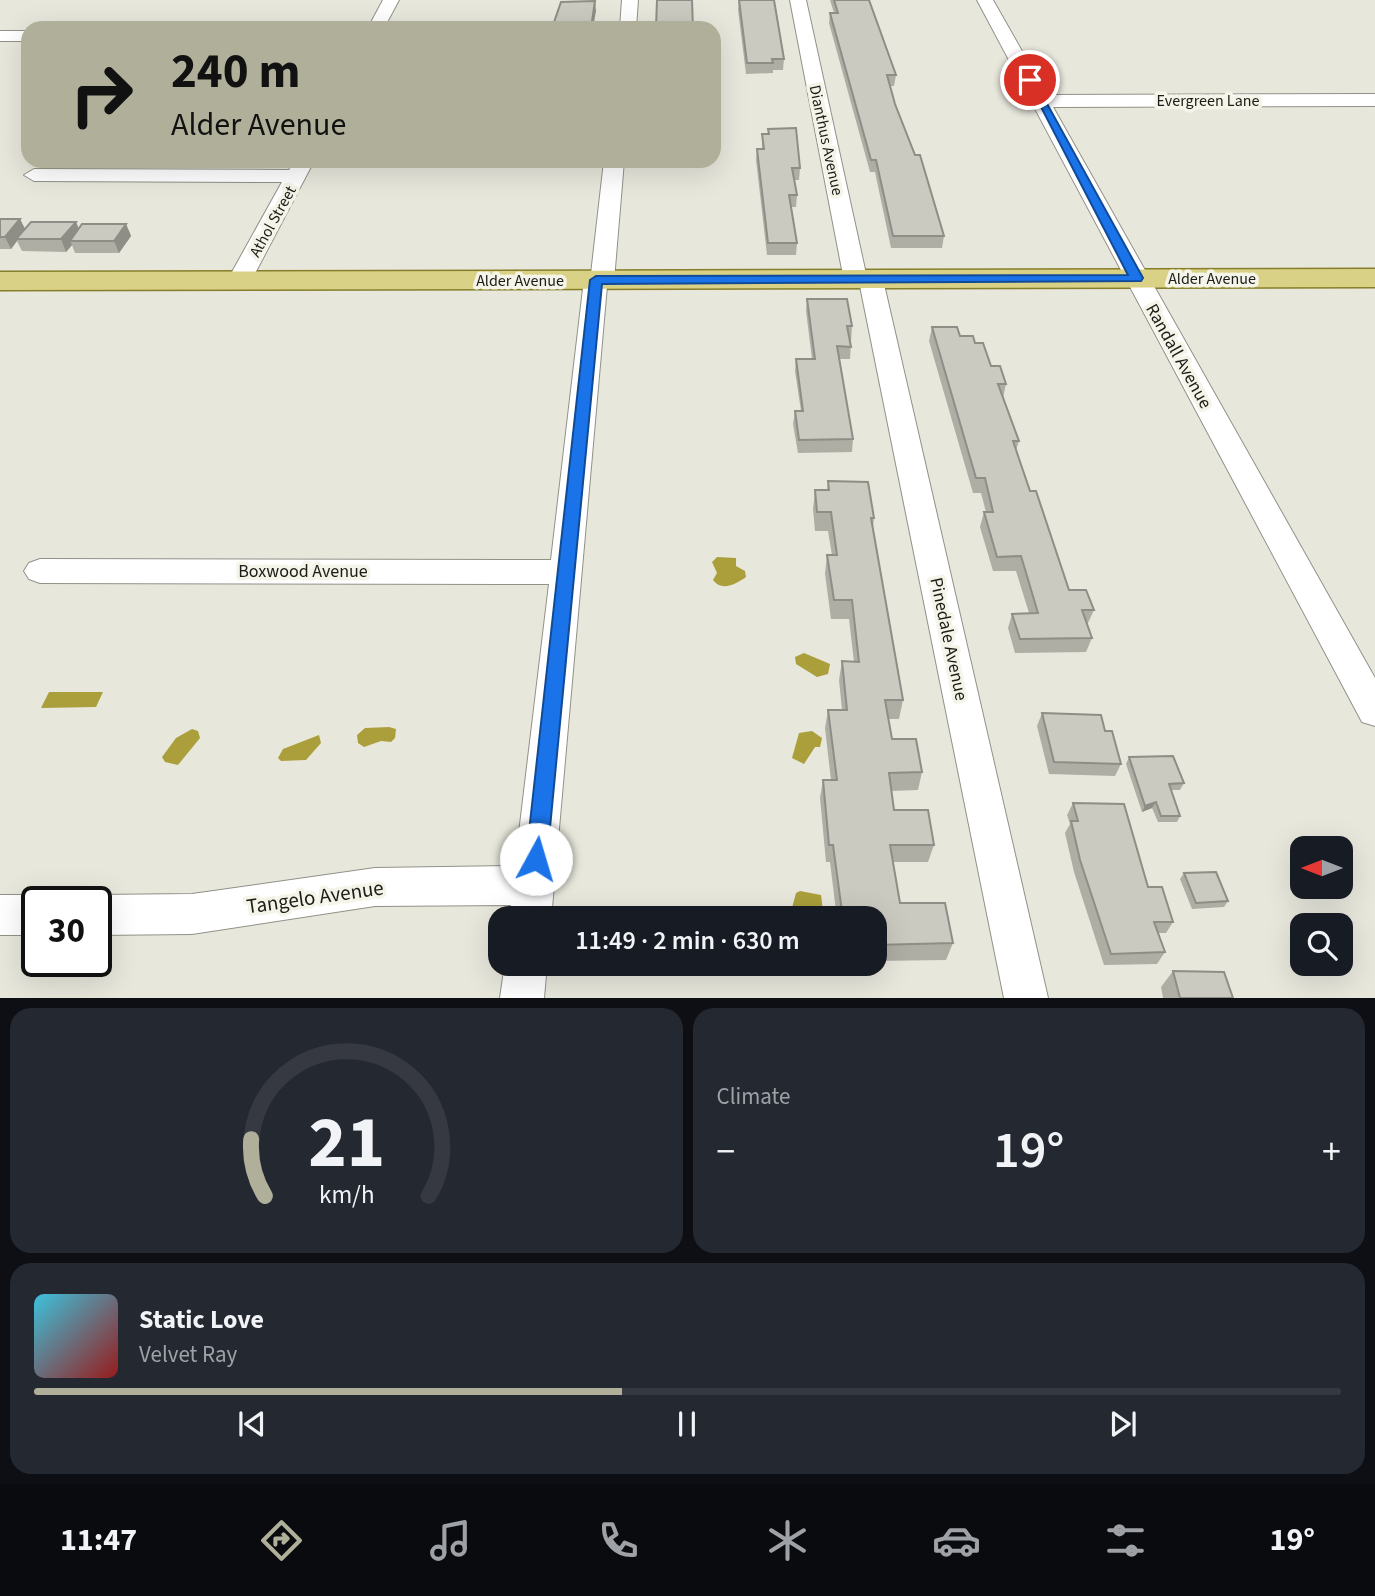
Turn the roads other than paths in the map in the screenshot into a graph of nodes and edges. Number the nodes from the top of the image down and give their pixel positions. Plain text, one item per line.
1 (391, 0) edge
2 (630, 0) edge
3 (798, 0) edge
4 (985, 0) edge
5 (380, 21) edge
6 (628, 21) edge
7 (0, 36) edge
8 (21, 36) edge
9 (1375, 100) edge
10 (1041, 101) junction
11 (613, 168) edge
12 (301, 169) edge
13 (34, 175) dead end
14 (1136, 278) junction
15 (1375, 278) edge
16 (599, 280) junction
17 (863, 280) junction
18 (0, 281) edge
19 (239, 281) junction
20 (40, 571) dead end
21 (566, 572) junction
22 (1375, 711) edge
23 (532, 902) edge
24 (0, 915) edge
25 (21, 915) edge
26 (112, 915) edge
27 (525, 976) edge
28 (522, 998) edge
29 (1026, 998) edge

1 - 5 street
2 - 6 street
3 - 17 street, Dianthus Avenue
4 - 10 street, Randall Avenue
7 - 8 street
9 - 10 street, Evergreen Lane
10 - 14 street, Randall Avenue
11 - 16 street
12 - 13 street
12 - 19 street, Athol Street
14 - 15 main road, Alder Avenue
14 - 17 main road, Alder Avenue
14 - 22 street, Randall Avenue
16 - 17 main road, Alder Avenue
16 - 19 main road, Alder Avenue
16 - 21 street
17 - 29 street, Pinedale Avenue
18 - 19 main road, Alder Avenue
20 - 21 street, Boxwood Avenue
21 - 23 street
23 - 26 street, Tangelo Avenue
24 - 25 street
27 - 28 street

